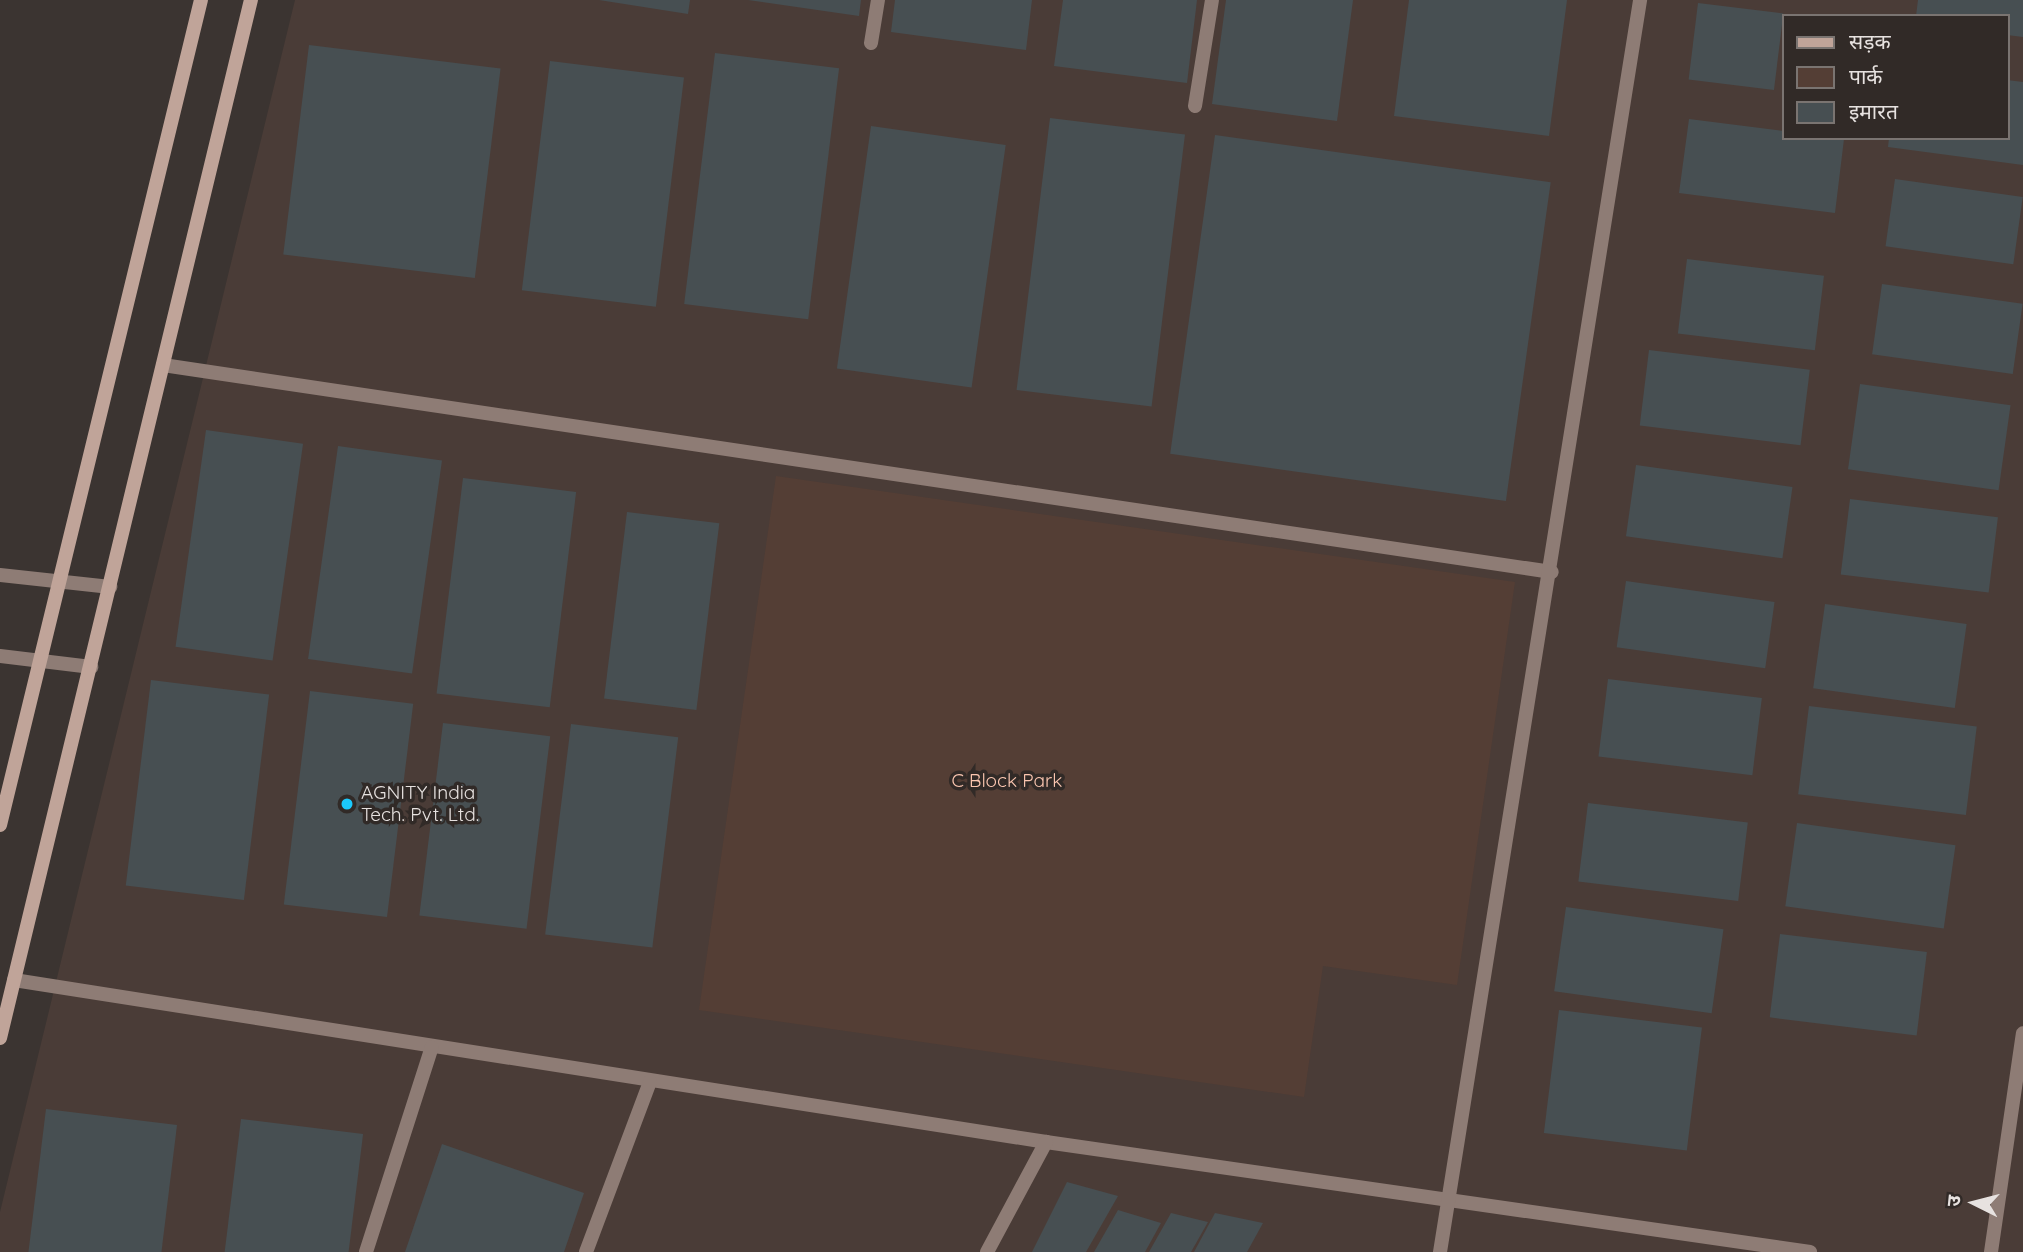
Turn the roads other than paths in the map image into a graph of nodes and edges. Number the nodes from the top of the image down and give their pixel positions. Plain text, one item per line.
1 (201, 0) edge
2 (251, 0) edge
3 (878, 0) edge
4 (1212, 0) edge
5 (1640, 0) edge
6 (871, 43) dead end
7 (1195, 106) dead end
8 (163, 366) junction
9 (1552, 572) junction
10 (0, 575) edge
11 (60, 582) junction
12 (110, 587) junction
13 (0, 656) edge
14 (40, 661) junction
15 (91, 667) junction
16 (0, 825) edge
17 (14, 980) junction
18 (2023, 1033) edge
19 (0, 1038) edge
20 (432, 1047) junction
21 (649, 1082) junction
22 (1046, 1142) junction
23 (1451, 1204) junction
24 (366, 1252) edge
25 (586, 1252) edge
26 (987, 1252) edge
27 (1440, 1252) edge
28 (1810, 1252) edge
29 (1991, 1252) edge

1 - 11 street
2 - 8 street
3 - 6 street
4 - 7 street
5 - 9 street
8 - 9 street
8 - 12 street
9 - 23 street
10 - 11 street
11 - 12 street
11 - 14 street
12 - 15 street
13 - 14 street
14 - 15 street
14 - 16 street
15 - 17 street
17 - 19 street
17 - 20 street
18 - 29 street
20 - 21 street
20 - 24 street
21 - 22 street
21 - 25 street
22 - 23 street
22 - 26 street
23 - 27 street
23 - 28 street

